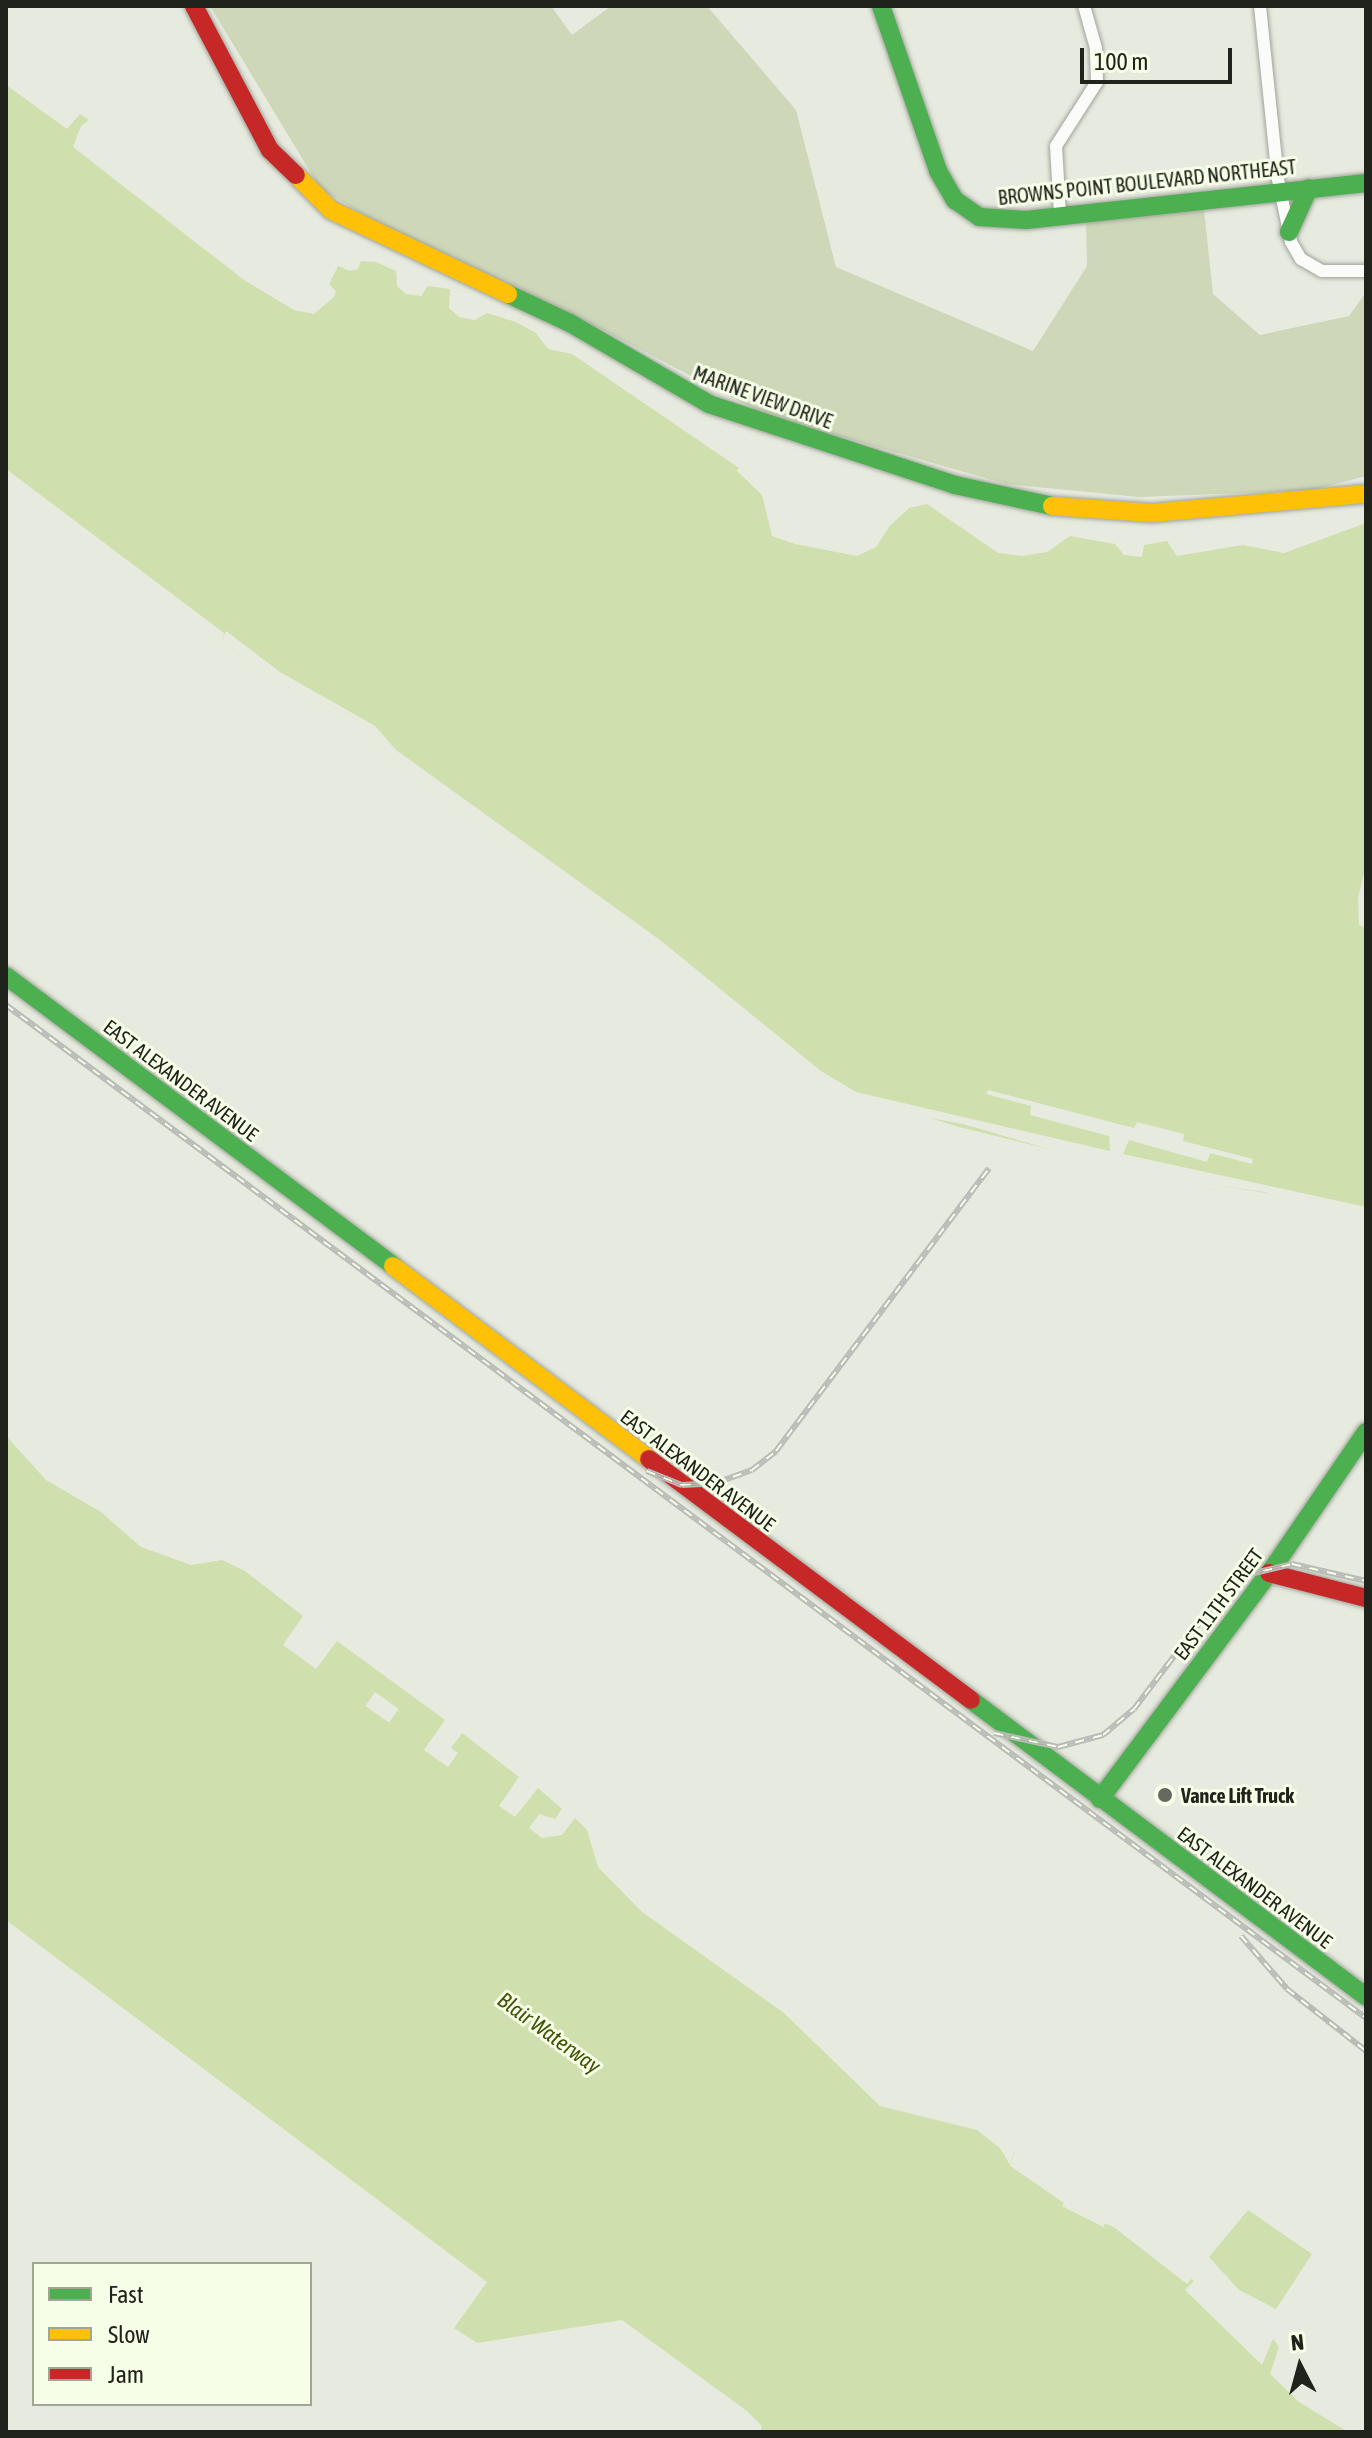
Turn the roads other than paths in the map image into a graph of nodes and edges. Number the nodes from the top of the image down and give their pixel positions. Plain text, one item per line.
1 (194, 6) edge
2 (881, 6) edge
3 (1084, 6) edge
4 (1260, 6) edge
5 (1366, 183) edge
6 (1309, 188) junction
7 (1281, 191) junction
8 (1060, 215) junction
9 (1289, 232) junction
10 (1366, 271) edge
11 (1366, 494) edge
12 (6, 976) edge
13 (1366, 1432) edge
14 (1269, 1573) junction
15 (1366, 1598) edge
16 (1100, 1799) junction
17 (1366, 1997) edge

1 - 11 street, MARINE VIEW DRIVE
2 - 8 street, BROWNS POINT BOULEVARD NORTHEAST
3 - 8 street
4 - 7 street
5 - 6 street, BROWNS POINT BOULEVARD NORTHEAST
6 - 7 street, BROWNS POINT BOULEVARD NORTHEAST
6 - 9 street
7 - 8 street, BROWNS POINT BOULEVARD NORTHEAST
7 - 9 street
9 - 10 street
12 - 16 street, EAST ALEXANDER AVENUE
13 - 14 street, EAST 11TH STREET
14 - 15 street
14 - 16 street, EAST 11TH STREET
16 - 17 street, EAST ALEXANDER AVENUE

